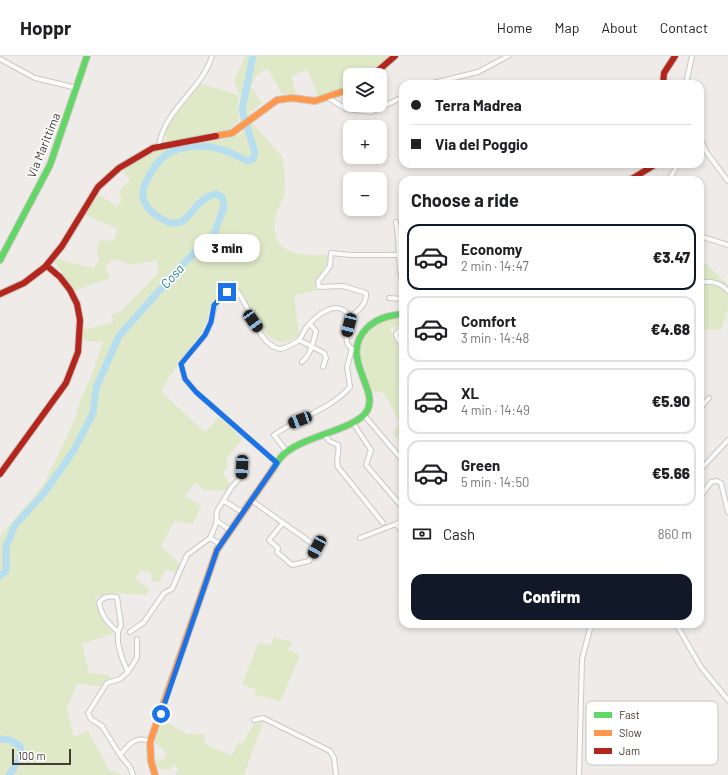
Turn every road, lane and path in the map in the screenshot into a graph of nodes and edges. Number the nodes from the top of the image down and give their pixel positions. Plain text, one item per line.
1 (87, 56) edge
2 (212, 56) edge
3 (395, 56) edge
4 (508, 56) edge
5 (675, 56) edge
6 (692, 56) edge
7 (0, 59) edge
8 (381, 68) edge
9 (445, 80) edge
10 (663, 80) edge
11 (687, 80) edge
12 (77, 88) junction
13 (343, 92) edge
14 (327, 97) junction
15 (399, 99) edge
16 (159, 146) junction
17 (704, 147) edge
18 (650, 168) edge
19 (636, 176) edge
20 (728, 181) edge
21 (396, 222) dead end
22 (704, 237) edge
23 (728, 245) edge
24 (399, 255) junction
25 (0, 260) edge
26 (47, 266) junction
27 (399, 273) edge
28 (704, 282) edge
29 (728, 291) edge
30 (8, 292) junction
31 (0, 294) edge
32 (0, 298) edge
33 (389, 298) dead end
34 (399, 299) edge
35 (399, 314) edge
36 (350, 317) junction
37 (310, 324) junction
38 (399, 331) edge
39 (299, 340) junction
40 (399, 341) edge
41 (312, 347) junction
42 (354, 350) junction
43 (302, 362) dead end
44 (323, 367) dead end
45 (709, 398) dead end
46 (704, 404) edge
47 (364, 415) junction
48 (353, 423) junction
49 (324, 434) junction
50 (728, 440) edge
51 (287, 452) junction
52 (399, 456) edge
53 (277, 463) junction
54 (704, 466) edge
55 (242, 467) dead end
56 (0, 474) edge
57 (704, 491) edge
58 (251, 500) junction
59 (224, 501) junction
60 (399, 503) edge
61 (242, 512) junction
62 (728, 512) edge
63 (217, 520) junction
64 (399, 522) edge
65 (283, 523) junction
66 (383, 523) dead end
67 (396, 524) junction
68 (399, 528) edge
69 (230, 530) junction
70 (210, 538) junction
71 (360, 538) dead end
72 (220, 544) junction
73 (591, 628) edge
74 (678, 628) edge
75 (118, 632) junction
76 (130, 632) dead end
77 (137, 639) dead end
78 (128, 672) junction
79 (728, 700) edge
80 (254, 720) dead end
81 (150, 742) junction
82 (120, 755) junction
83 (133, 775) edge
84 (155, 775) edge
85 (336, 775) edge
86 (579, 775) edge

1 - 12 main road, Via Marittima
2 - 16 street
3 - 8 main road
4 - 9 street
5 - 10 main road
6 - 11 street
7 - 12 street
12 - 25 main road, Via Marittima
13 - 14 main road
14 - 15 street
14 - 16 main road
16 - 26 main road
17 - 20 street
18 - 19 main road
21 - 24 street
22 - 23 street
24 - 27 street
24 - 36 street
26 - 30 main road
26 - 56 main road
28 - 29 street
30 - 31 main road
30 - 32 main road
33 - 34 street
35 - 42 main road
36 - 37 street
36 - 42 street
37 - 39 street
37 - 41 street
38 - 40 street
39 - 41 street
39 - 53 street
41 - 43 street
41 - 44 street
42 - 47 main road
42 - 51 street
45 - 46 street
47 - 48 main road
47 - 52 street
48 - 49 main road
48 - 60 street
49 - 51 main road
49 - 66 street
50 - 54 street
51 - 53 main road
53 - 58 main road
55 - 59 street
57 - 62 street
58 - 61 main road
58 - 65 street
59 - 61 street
59 - 63 street
61 - 69 main road
63 - 69 street
63 - 70 street
64 - 67 street
65 - 65 street
67 - 68 street
67 - 71 street
69 - 72 main road
70 - 72 street
70 - 76 street
72 - 81 main road
73 - 86 street
74 - 79 street
75 - 75 street
75 - 78 street
77 - 78 street
78 - 82 street
80 - 85 street
81 - 82 street
81 - 84 main road
82 - 83 street

